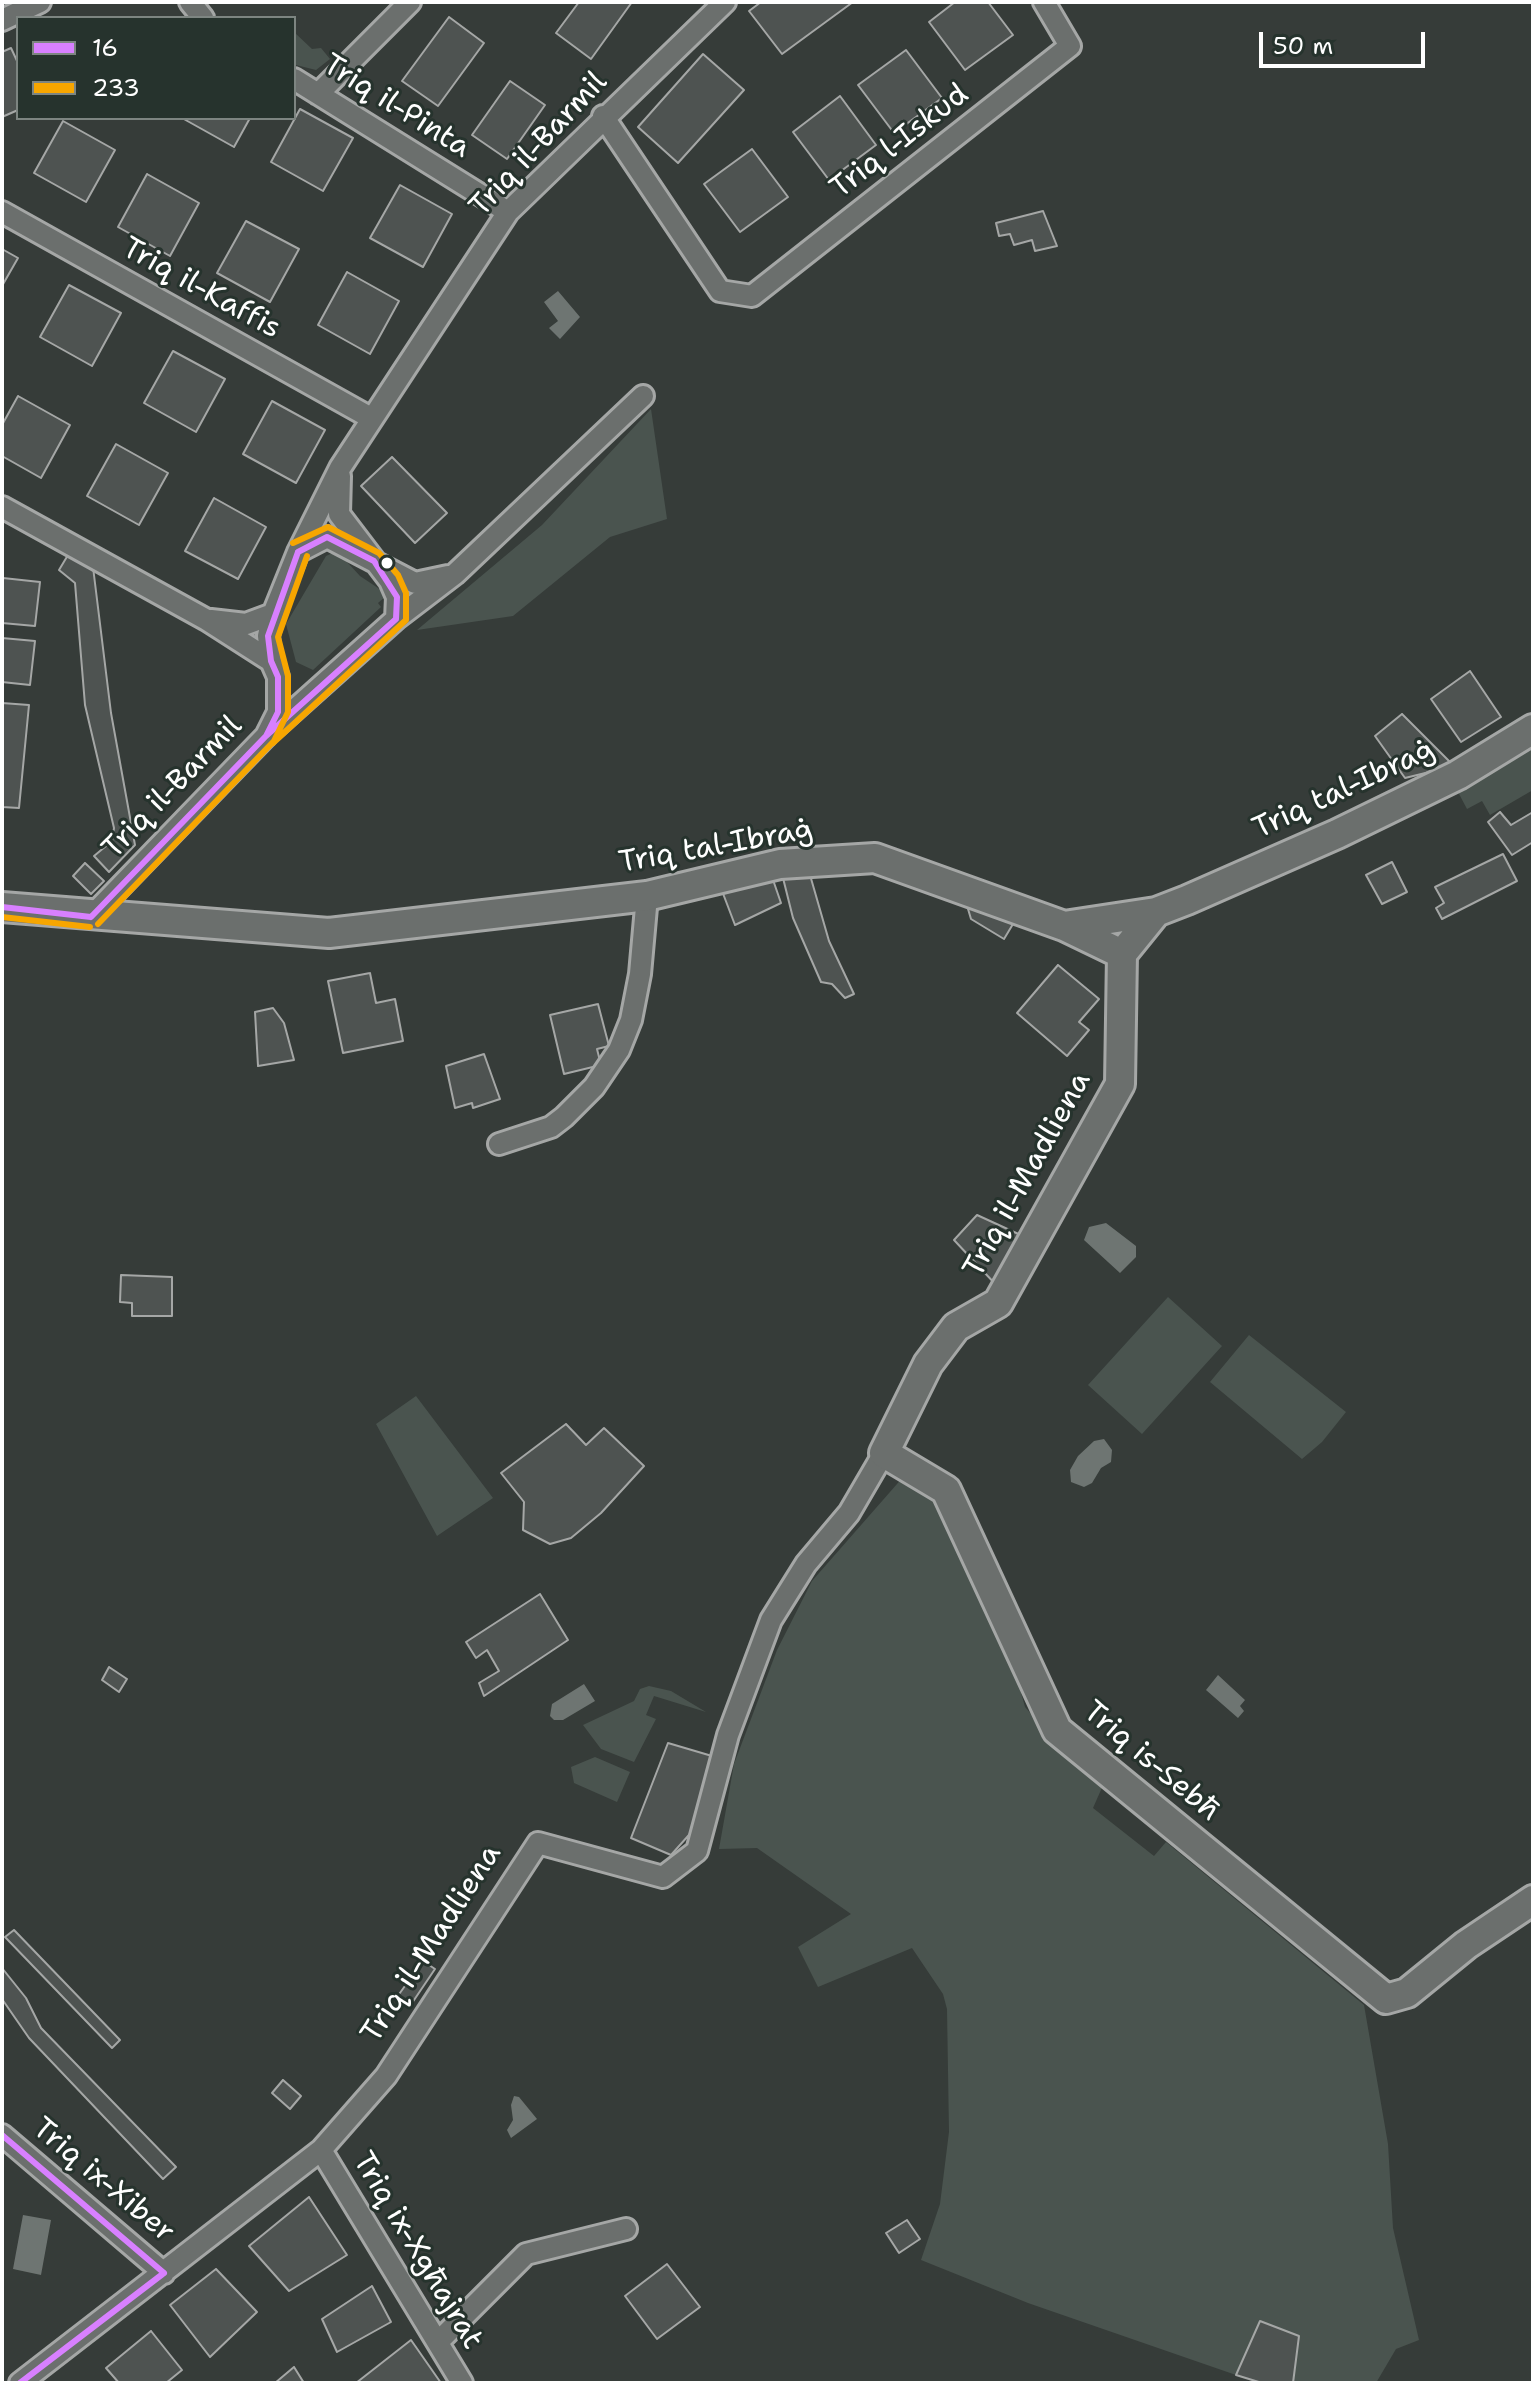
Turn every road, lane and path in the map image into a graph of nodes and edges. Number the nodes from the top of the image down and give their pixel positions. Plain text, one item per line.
1 (40, 2) edge
2 (410, 2) edge
3 (725, 2) edge
4 (1044, 2) edge
5 (2, 20) edge
6 (296, 80) edge
7 (318, 94) junction
8 (603, 116) junction
9 (2, 212) edge
10 (508, 212) junction
11 (643, 396) dead end
12 (371, 418) junction
13 (340, 468) junction
14 (2, 507) edge
15 (298, 552) junction
16 (374, 561) junction
17 (455, 574) junction
18 (273, 614) junction
19 (396, 619) junction
20 (207, 620) junction
21 (274, 669) junction
22 (322, 684) junction
23 (1533, 729) edge
24 (266, 736) junction
25 (647, 896) junction
26 (2, 907) edge
27 (1156, 912) junction
28 (91, 917) junction
29 (1064, 926) junction
30 (1122, 954) junction
31 (499, 1144) dead end
32 (884, 1453) junction
33 (1533, 1900) edge
34 (2, 2135) edge
35 (321, 2150) junction
36 (626, 2229) dead end
37 (164, 2273) junction
38 (439, 2341) junction
39 (20, 2383) edge
40 (462, 2383) edge

1 - 5 street
2 - 7 street
3 - 8 street, Triq il-Barmil
4 - 8 street, Triq l-Iskud
6 - 7 street, Triq il-Pinta
7 - 10 street, Triq il-Pinta
8 - 10 street, Triq il-Barmil
9 - 12 street, Triq il-Kaffis
10 - 12 street, Triq il-Barmil
11 - 17 street
12 - 13 street, Triq il-Barmil
13 - 15 street, Triq il-Barmil
13 - 16 street
14 - 20 street
15 - 16 street
15 - 18 street, Triq il-Barmil
16 - 17 street
16 - 19 street
17 - 19 street
18 - 20 street
18 - 21 street, Triq il-Barmil
19 - 22 street
20 - 21 street
21 - 22 street
21 - 24 street, Triq il-Barmil
22 - 24 street
23 - 27 main road, Triq tal-Ibraġ
24 - 28 street, Triq il-Barmil
25 - 28 main road, Triq tal-Ibraġ
25 - 29 main road, Triq tal-Ibraġ
25 - 31 street
26 - 28 main road, Triq tal-Ibraġ
27 - 29 main road, Triq tal-Ibraġ
27 - 30 main road
29 - 30 main road
30 - 32 main road, Triq il-Madliena
32 - 33 main road, Triq is-Sebħ
32 - 35 street, Triq il-Madliena
34 - 37 street, Triq ix-Xiber
35 - 37 street, Triq il-Madliena
35 - 38 street, Triq ix-Xgħajrat
36 - 38 street
37 - 39 street, Triq il-Madliena
38 - 40 street, Triq ix-Xgħajrat

